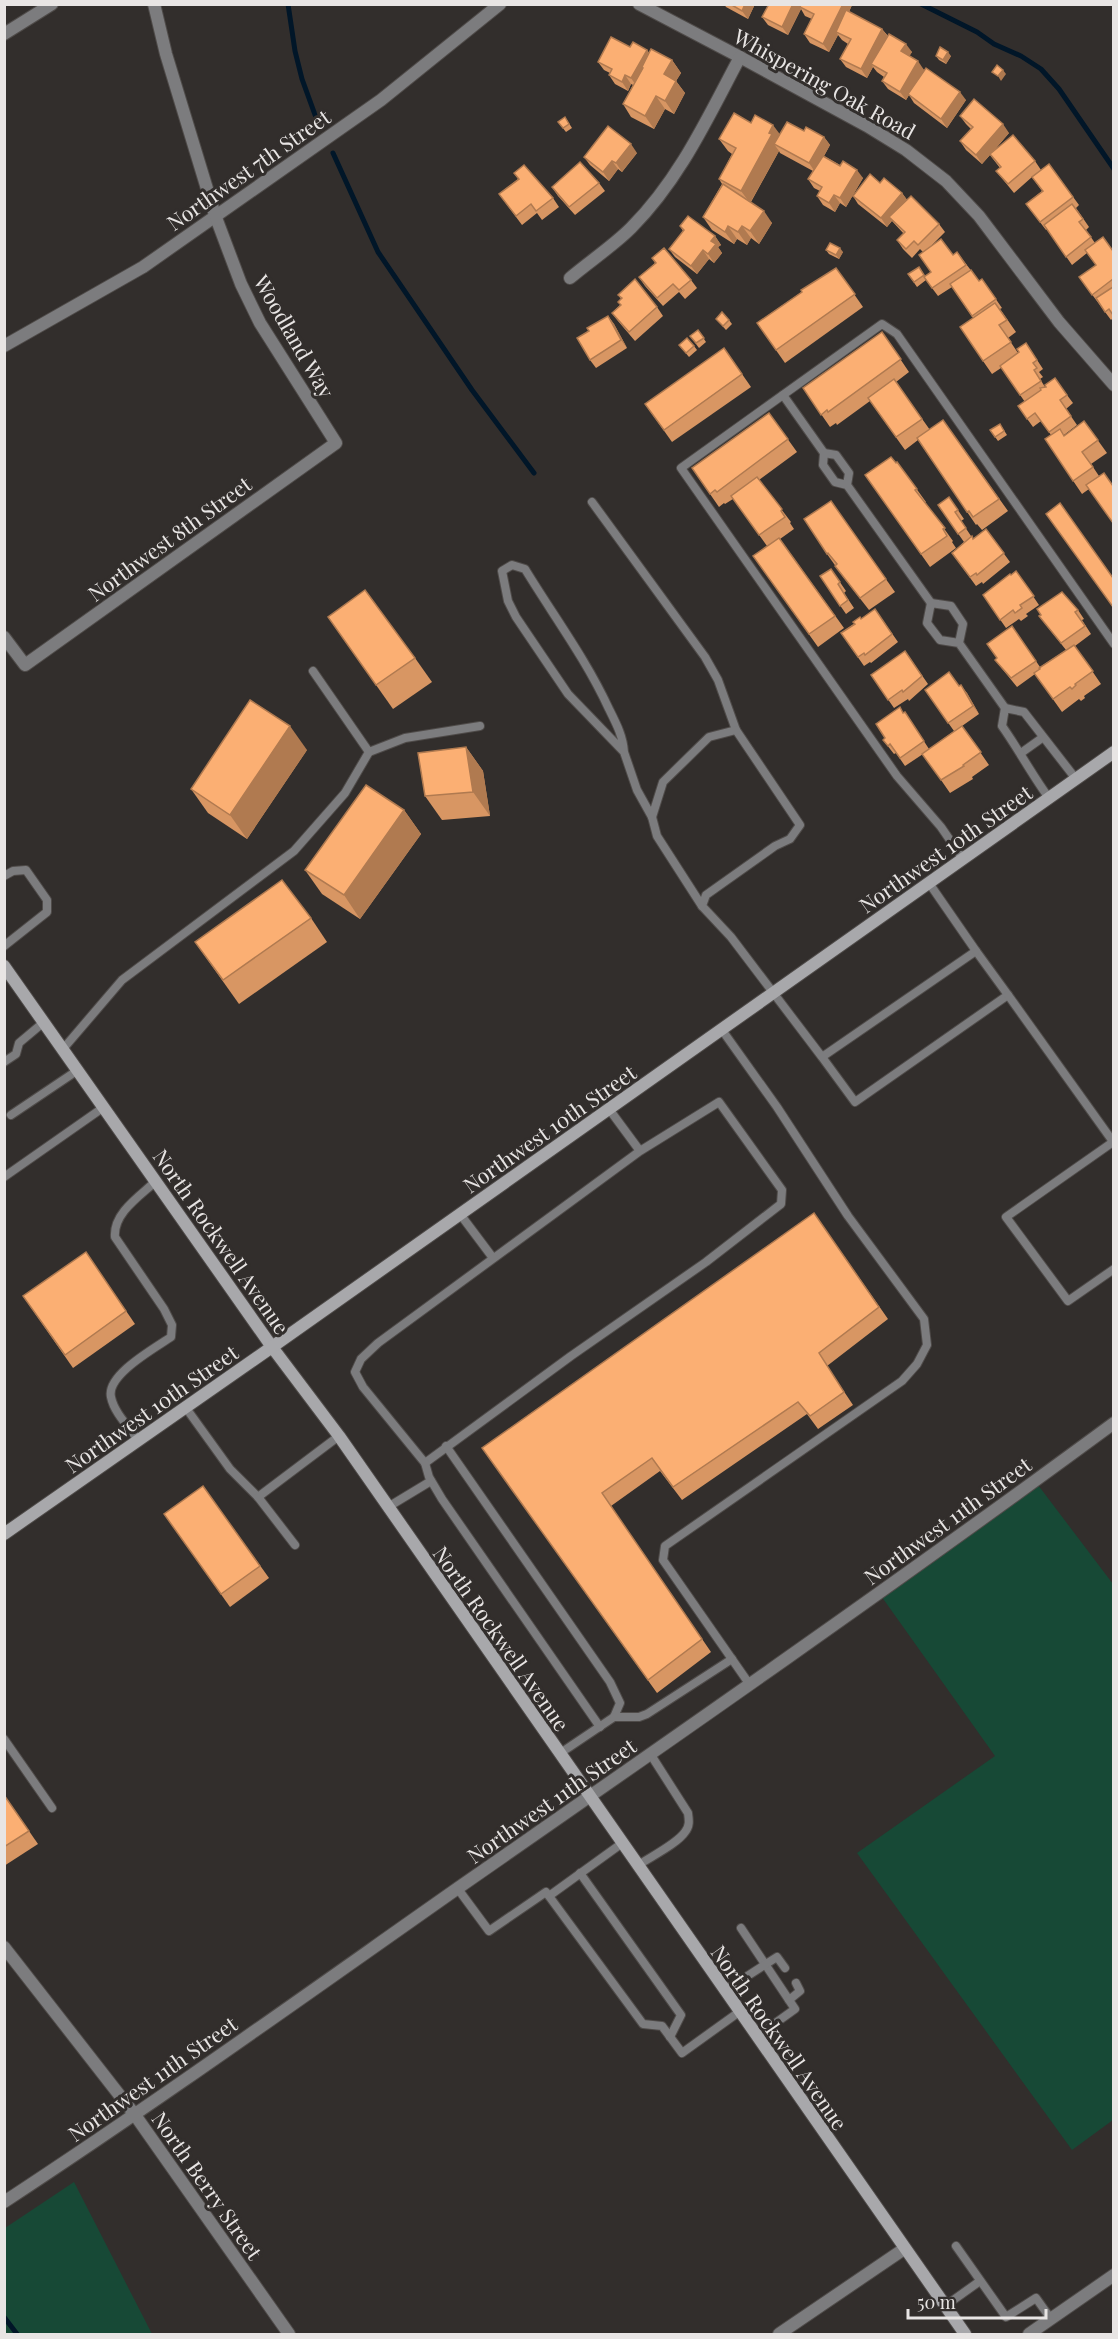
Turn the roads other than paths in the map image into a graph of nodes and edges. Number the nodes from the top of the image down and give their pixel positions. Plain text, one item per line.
1 (52, 4) edge
2 (154, 4) edge
3 (500, 4) edge
4 (639, 4) edge
5 (4, 33) edge
6 (741, 57) junction
7 (215, 215) junction
8 (570, 278) dead end
9 (4, 346) edge
10 (1113, 385) edge
11 (783, 395) junction
12 (336, 443) joint
13 (824, 453) junction
14 (847, 485) junction
15 (592, 502) dead end
16 (931, 603) junction
17 (4, 637) edge
18 (959, 643) junction
19 (1113, 644) edge
20 (314, 671) dead end
21 (1005, 708) junction
22 (480, 726) dead end
23 (736, 730) junction
24 (1042, 738) junction
25 (369, 752) junction
26 (624, 752) junction
27 (1113, 752) edge
28 (1021, 753) junction
29 (1076, 779) junction
30 (1049, 798) junction
31 (652, 816) junction
32 (963, 859) junction
33 (4, 876) edge
34 (929, 883) junction
35 (702, 906) junction
36 (4, 946) edge
37 (976, 951) junction
38 (4, 966) edge
39 (775, 992) junction
40 (1008, 995) junction
41 (44, 1022) junction
42 (722, 1030) junction
43 (63, 1049) junction
44 (822, 1057) junction
45 (4, 1062) edge
46 (78, 1070) junction
47 (104, 1107) junction
48 (609, 1109) junction
49 (11, 1115) dead end
50 (1113, 1143) edge
51 (640, 1151) junction
52 (4, 1177) edge
53 (156, 1181) junction
54 (460, 1214) junction
55 (494, 1258) junction
56 (1113, 1269) edge
57 (272, 1347) junction
58 (186, 1408) junction
59 (1113, 1423) edge
60 (339, 1436) junction
61 (139, 1441) junction
62 (446, 1446) junction
63 (425, 1463) junction
64 (431, 1481) junction
65 (258, 1497) junction
66 (388, 1507) junction
67 (4, 1534) edge
68 (295, 1545) dead end
69 (732, 1659) junction
70 (750, 1684) junction
71 (614, 1717) junction
72 (600, 1727) junction
73 (4, 1739) edge
74 (559, 1754) junction
75 (651, 1755) junction
76 (589, 1798) junction
77 (52, 1808) dead end
78 (621, 1844) junction
79 (637, 1866) junction
80 (580, 1874) junction
81 (458, 1888) junction
82 (549, 1896) junction
83 (741, 1928) dead end
84 (4, 1947) edge
85 (765, 1964) junction
86 (785, 1968) dead end
87 (796, 1983) dead end
88 (724, 1991) junction
89 (789, 2000) junction
90 (739, 2012) junction
91 (670, 2037) junction
92 (756, 2037) junction
93 (135, 2115) junction
94 (4, 2202) edge
95 (956, 2246) dead end
96 (904, 2249) junction
97 (1113, 2275) edge
98 (980, 2281) junction
99 (945, 2306) junction
100 (1051, 2319) junction
101 (289, 2334) edge
102 (779, 2334) edge
103 (965, 2334) edge
104 (1029, 2334) edge

1 - 5 street
2 - 7 street, Woodland Way
3 - 7 street, Northwest 7th Street
4 - 6 street, Whispering Oak Road
6 - 8 street
6 - 10 street, Whispering Oak Road
7 - 9 street, Northwest 7th Street
7 - 12 street, Woodland Way
11 - 13 lane
11 - 19 lane
11 - 32 lane
12 - 17 street, Northwest 8th Street
13 - 14 lane
13 - 14 lane
14 - 16 lane
15 - 23 lane
16 - 18 lane
16 - 18 lane
18 - 21 lane
20 - 25 lane
21 - 24 lane
21 - 28 lane
22 - 25 lane
23 - 31 lane
23 - 35 lane
24 - 28 lane
24 - 29 lane
25 - 43 lane
26 - 26 lane
26 - 31 lane
27 - 29 main road, Northwest 10th Street
28 - 30 lane
29 - 30 main road, Northwest 10th Street
30 - 32 main road, Northwest 10th Street
31 - 35 lane
32 - 34 main road, Northwest 10th Street
33 - 36 lane
34 - 37 lane
34 - 39 main road, Northwest 10th Street
35 - 39 lane
37 - 40 lane
37 - 44 lane
38 - 41 main road, North Rockwell Avenue
39 - 42 main road, Northwest 10th Street
39 - 44 lane
40 - 44 lane
40 - 50 lane
41 - 43 main road, North Rockwell Avenue
41 - 45 lane
42 - 48 main road, Northwest 10th Street
42 - 69 lane
43 - 46 main road, North Rockwell Avenue
46 - 47 main road, North Rockwell Avenue
46 - 49 lane
47 - 52 lane
47 - 53 main road, North Rockwell Avenue
48 - 51 lane
48 - 54 main road, Northwest 10th Street
50 - 56 lane
51 - 55 lane
51 - 62 lane
53 - 57 main road, North Rockwell Avenue
53 - 61 lane
54 - 55 lane
54 - 57 main road, Northwest 10th Street
55 - 63 lane
57 - 58 main road, Northwest 10th Street
57 - 60 main road, North Rockwell Avenue
58 - 61 main road, Northwest 10th Street
58 - 65 lane
59 - 70 street, Northwest 11th Street
60 - 65 lane
60 - 66 main road, North Rockwell Avenue
61 - 67 main road, Northwest 10th Street
62 - 63 lane
62 - 71 lane
63 - 64 lane
64 - 66 lane
64 - 72 lane
65 - 68 lane
66 - 74 main road, North Rockwell Avenue
69 - 70 lane
69 - 71 lane
70 - 75 street, Northwest 11th Street
71 - 72 lane
72 - 74 lane
73 - 77 lane
74 - 76 main road, North Rockwell Avenue
75 - 76 street, Northwest 11th Street
75 - 79 lane
76 - 78 main road, North Rockwell Avenue
76 - 81 street, Northwest 11th Street
78 - 79 main road, North Rockwell Avenue
78 - 80 lane
79 - 88 main road, North Rockwell Avenue
80 - 82 lane
80 - 91 lane
81 - 82 lane
81 - 93 street, Northwest 11th Street
82 - 91 lane
83 - 85 lane
84 - 93 street, North Berry Street
85 - 86 lane
85 - 88 lane
85 - 89 lane
87 - 89 lane
88 - 90 main road, North Rockwell Avenue
89 - 92 lane
90 - 91 lane
90 - 92 main road, North Rockwell Avenue
92 - 96 main road, North Rockwell Avenue
93 - 94 street, Northwest 11th Street
93 - 101 street, North Berry Street
95 - 98 lane
96 - 99 main road, North Rockwell Avenue
96 - 102 street
97 - 100 street
98 - 99 lane
98 - 100 lane
99 - 103 main road, North Rockwell Avenue
100 - 104 street

